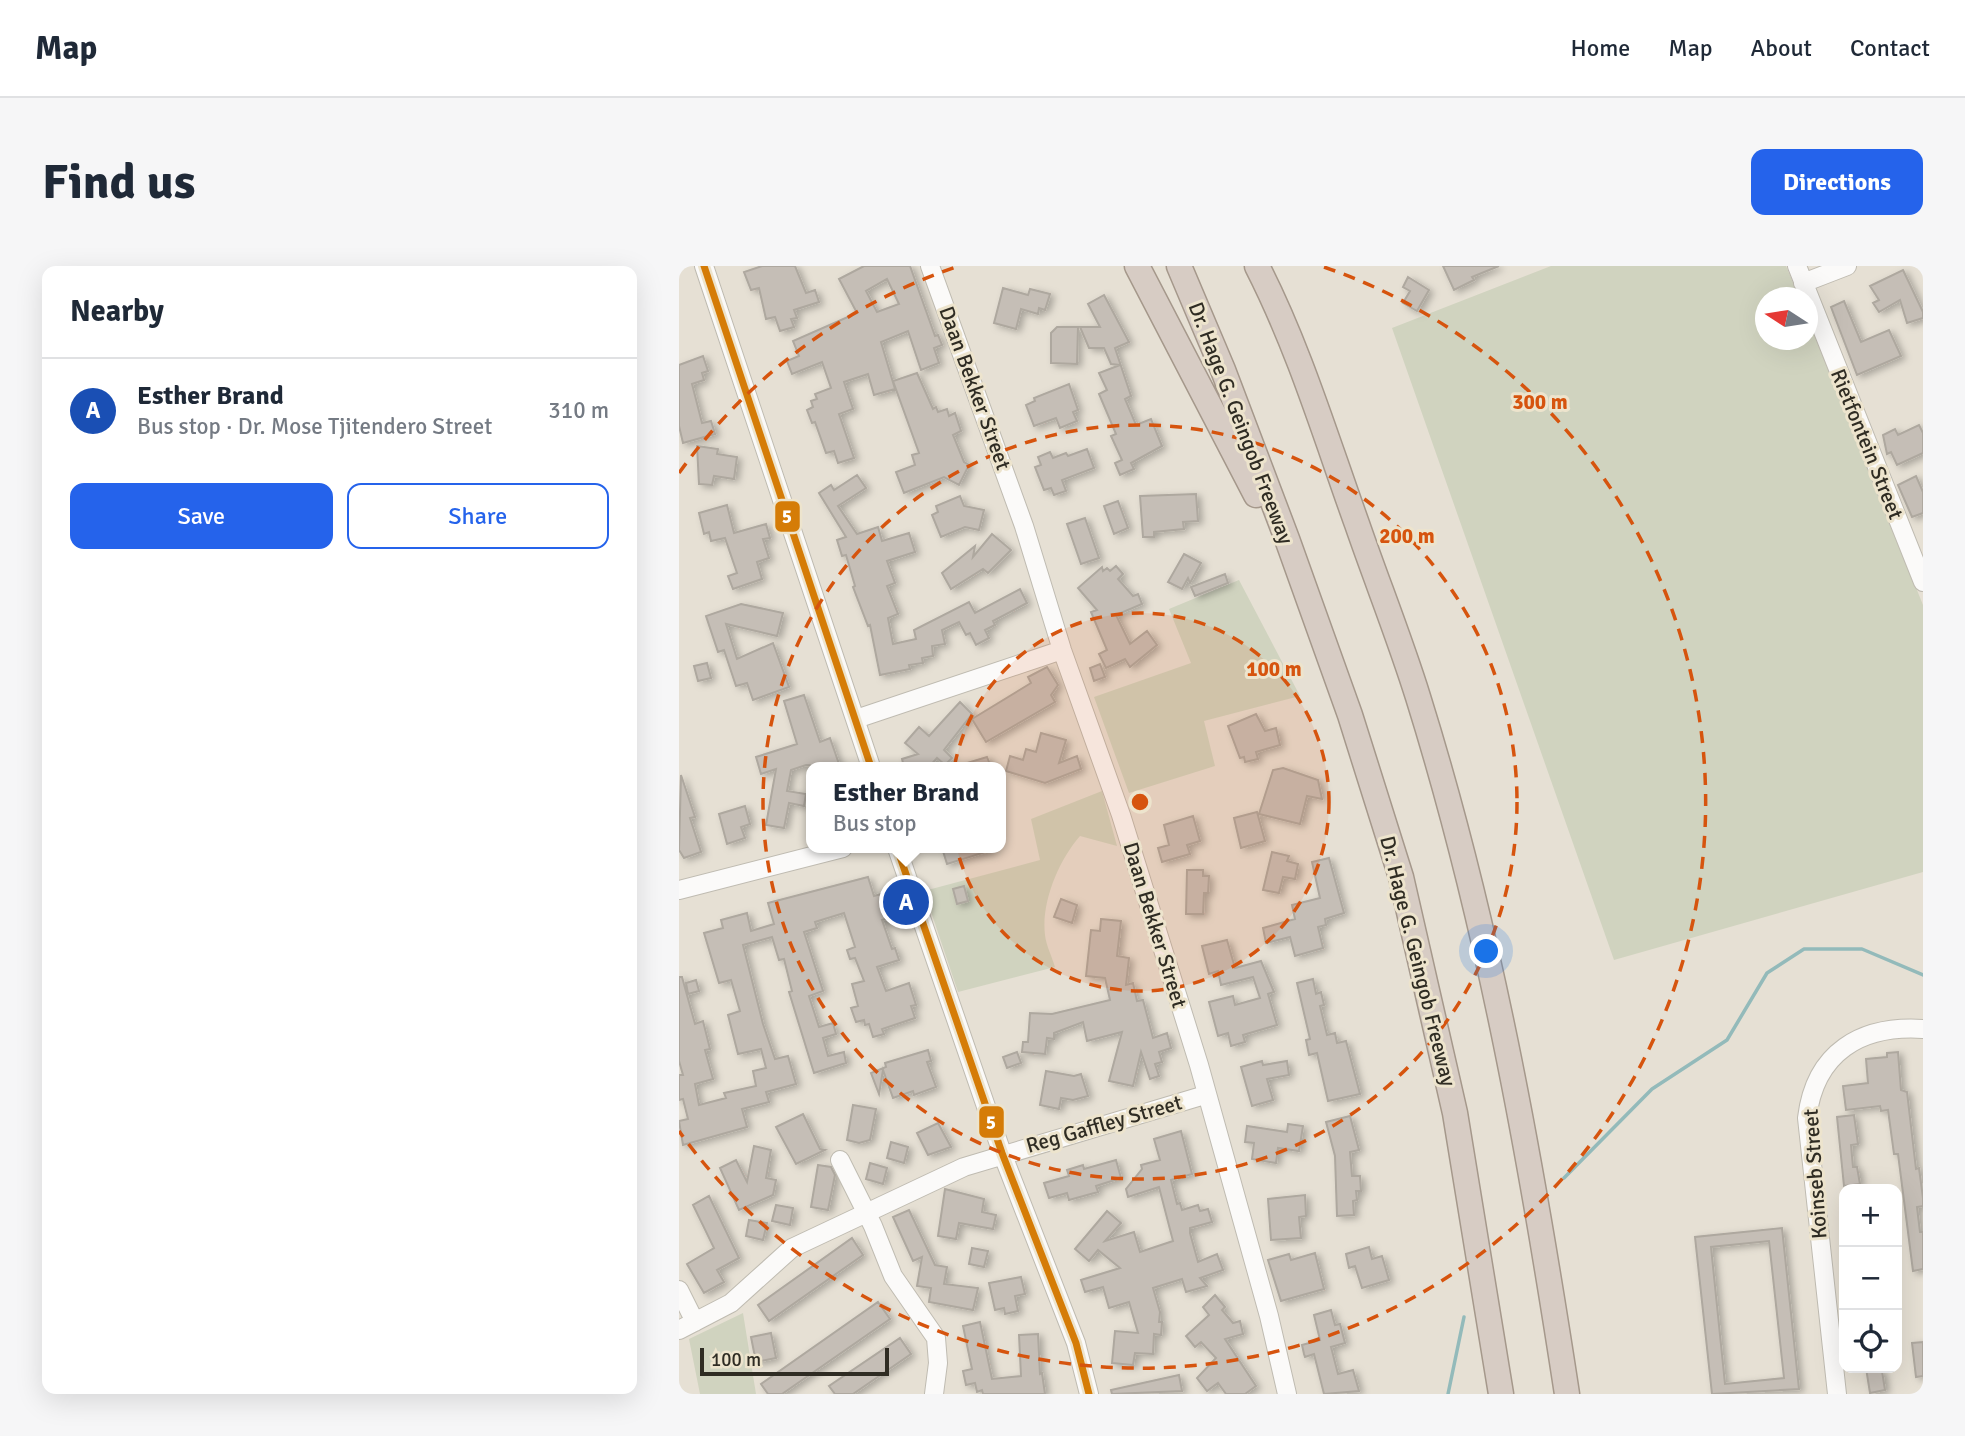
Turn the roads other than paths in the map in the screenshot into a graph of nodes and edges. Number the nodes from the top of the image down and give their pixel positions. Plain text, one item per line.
1 (704, 266) edge
2 (930, 266) edge
3 (1137, 266) edge
4 (1179, 266) edge
5 (1257, 266) edge
6 (1263, 266) edge
7 (1847, 266) edge
8 (1800, 274) edge
9 (1275, 300) junction
10 (1923, 582) edge
11 (1307, 595) junction
12 (1062, 650) junction
13 (856, 719) junction
14 (869, 762) edge
15 (823, 853) edge
16 (899, 853) edge
17 (679, 890) edge
18 (1923, 1029) edge
19 (1205, 1095) junction
20 (1002, 1153) junction
21 (840, 1160) dead end
22 (866, 1214) junction
23 (679, 1290) edge
24 (687, 1326) edge
25 (934, 1394) edge
26 (1089, 1394) edge
27 (1287, 1394) edge
28 (1501, 1394) edge
29 (1567, 1394) edge
30 (1837, 1394) edge

1 - 13 street
2 - 12 street, Daan Bekker Street
3 - 11 highway
4 - 11 highway, Dr. Hage G. Geingob Freeway
5 - 9 highway
6 - 9 highway
7 - 8 street
8 - 10 street, Rietfontein Street
9 - 29 highway
11 - 28 highway, Dr. Hage G. Geingob Freeway
12 - 13 street
12 - 19 street, Daan Bekker Street
13 - 14 street
15 - 17 street
16 - 20 street
18 - 30 street, Koinseb Street
19 - 20 street, Reg Gaffley Street
19 - 27 street, Daan Bekker Street
20 - 22 street, Reg Gaffley Street
20 - 26 street
21 - 22 street
22 - 24 street, Reg Gaffley Street
22 - 25 street
23 - 24 street

